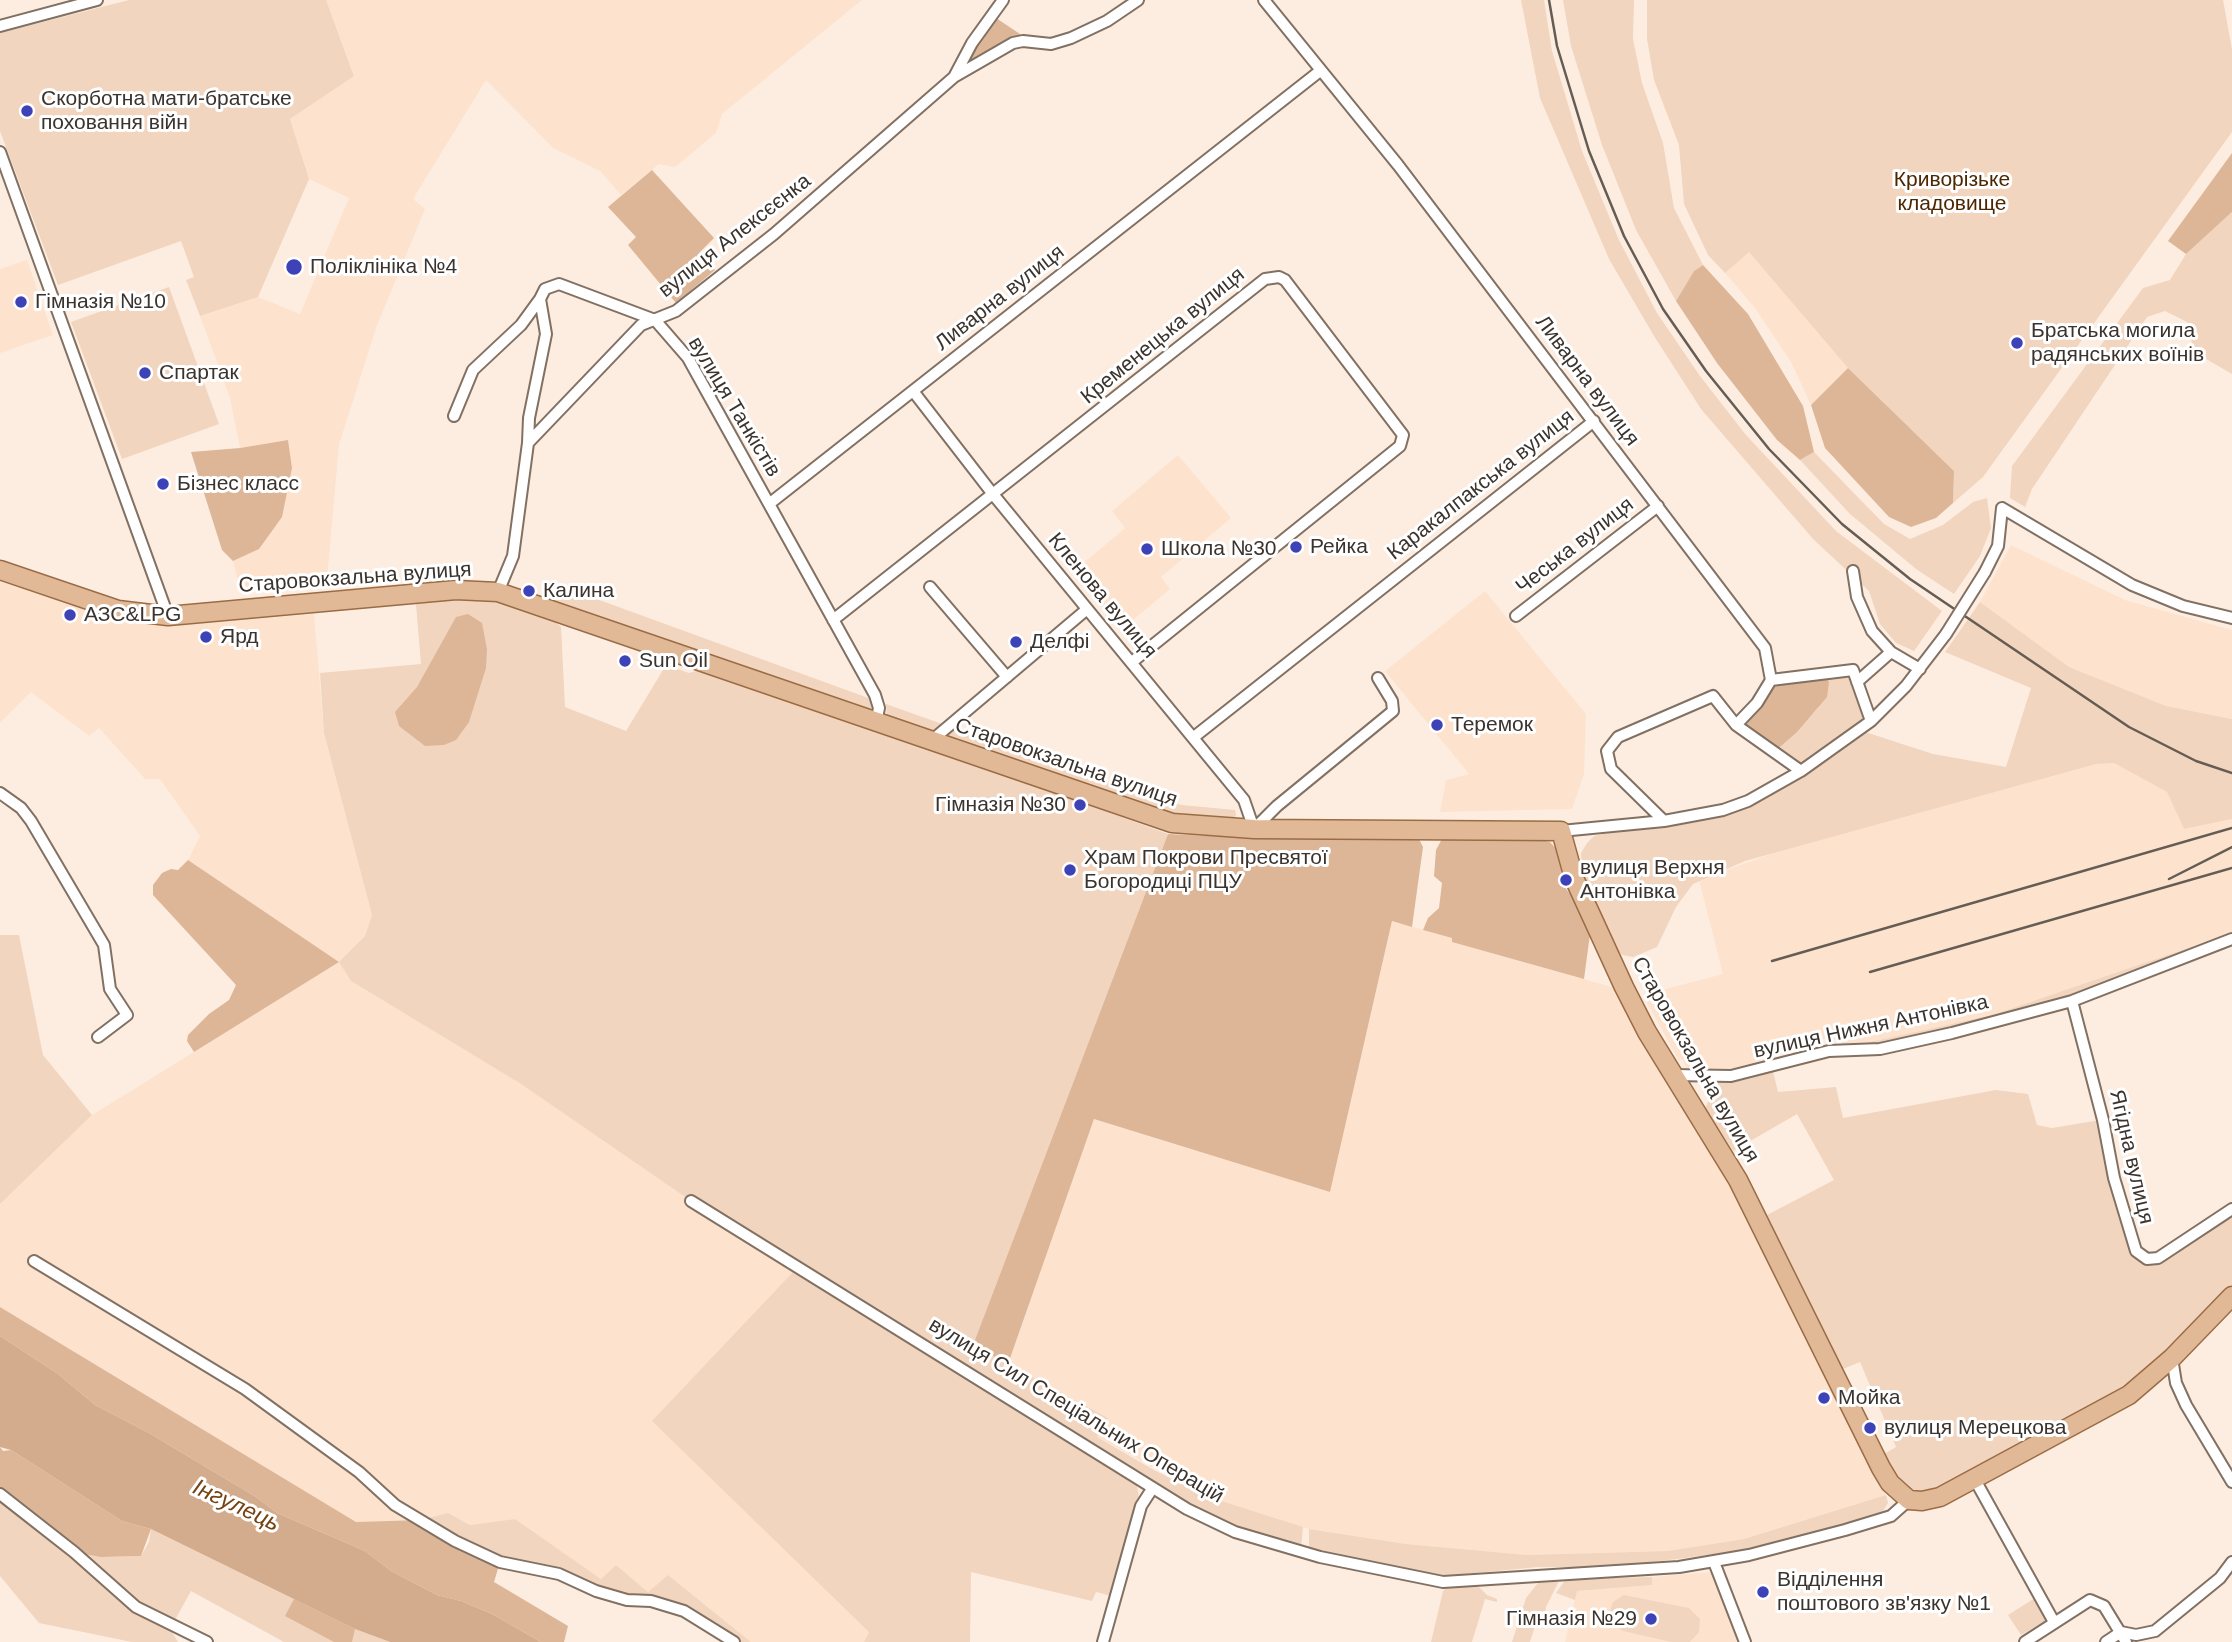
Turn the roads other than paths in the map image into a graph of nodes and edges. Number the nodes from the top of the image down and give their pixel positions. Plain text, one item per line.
1 (97, 0) edge
2 (1003, 0) edge
3 (1138, 0) edge
4 (1264, 0) edge
5 (0, 26) edge
6 (1320, 71) junction
7 (954, 77) junction
8 (0, 152) edge
9 (540, 299) junction
10 (655, 320) junction
11 (913, 391) junction
12 (454, 416) dead end
13 (1594, 421) junction
14 (528, 443) junction
15 (992, 493) junction
16 (769, 504) junction
17 (1658, 506) junction
18 (0, 570) edge
19 (1853, 571) dead end
20 (930, 587) dead end
21 (499, 592) junction
22 (1086, 610) junction
23 (168, 616) junction
24 (1516, 616) dead end
25 (2232, 618) edge
26 (833, 620) junction
27 (1891, 652) junction
28 (1132, 662) junction
29 (1920, 669) junction
30 (1007, 677) junction
31 (1378, 678) dead end
32 (1771, 680) junction
33 (1857, 682) junction
34 (1871, 720) junction
35 (876, 723) junction
36 (1736, 725) junction
37 (1194, 737) junction
38 (931, 741) junction
39 (1801, 771) junction
40 (0, 793) edge
41 (1664, 821) junction
42 (1254, 829) junction
43 (1561, 831) junction
44 (2232, 939) edge
45 (2072, 1001) junction
46 (98, 1037) dead end
47 (1673, 1074) junction
48 (691, 1201) dead end
49 (2232, 1209) edge
50 (34, 1261) dead end
51 (2232, 1296) edge
52 (2172, 1358) junction
53 (1974, 1479) junction
54 (2232, 1482) edge
55 (1152, 1489) junction
56 (0, 1494) edge
57 (1909, 1500) junction
58 (1714, 1562) junction
59 (2232, 1562) edge
60 (2054, 1622) junction
61 (2124, 1637) edge
62 (207, 1642) edge
63 (734, 1642) edge
64 (1103, 1642) edge
65 (1745, 1642) edge
66 (2025, 1642) edge
67 (2106, 1642) edge

1 - 5 street
2 - 7 street, вулиця Алексєєнка
3 - 7 street
4 - 6 street, Ливарна вулиця
6 - 11 street, Ливарна вулиця
6 - 13 street, Ливарна вулиця
7 - 10 street, вулиця Алексєєнка
8 - 23 street
9 - 10 street, вулиця Танкістів
9 - 12 street
9 - 14 street
10 - 14 street, вулиця Алексєєнка
10 - 16 street, вулиця Танкістів
11 - 15 street, Кленова вулиця
11 - 16 street, Ливарна вулиця
13 - 17 street, Ливарна вулиця
13 - 37 street, Каракалпакська вулиця
14 - 21 street
15 - 22 street, Кленова вулиця
15 - 26 street, Кременецька вулиця
15 - 28 street, Кременецька вулиця
16 - 26 street, вулиця Танкістів
17 - 24 street, Чеська вулиця
17 - 32 street, Ливарна вулиця
18 - 23 main road, Старовокзальна вулиця
19 - 27 street
20 - 30 street
21 - 23 main road, Старовокзальна вулиця
21 - 35 main road, Старовокзальна вулиця
22 - 28 street, Кленова вулиця
22 - 30 street
25 - 29 street, bridge
26 - 35 street, вулиця Танкістів
27 - 29 street
27 - 33 street
28 - 37 street, Кленова вулиця
29 - 34 street
30 - 38 street
31 - 42 street
32 - 33 street
32 - 36 street
33 - 34 street
34 - 39 street
35 - 38 main road, Старовокзальна вулиця
36 - 39 street
36 - 41 street
37 - 42 street, Кленова вулиця
38 - 42 main road, Старовокзальна вулиця
39 - 41 street
40 - 46 street
41 - 43 street
42 - 43 main road, Старовокзальна вулиця
43 - 47 main road, Старовокзальна вулиця
44 - 45 street, вулиця Нижня Антонівка
45 - 47 street, вулиця Нижня Антонівка
45 - 49 street, Ягідна вулиця
47 - 57 main road, Старовокзальна вулиця
48 - 55 street, вулиця Сил Спеціальних Операцій
50 - 63 street
51 - 52 main road, вулиця Сил Спеціальних Операцій
52 - 53 main road, вулиця Сил Спеціальних Операцій
52 - 54 street
53 - 57 main road, вулиця Сил Спеціальних Операцій
53 - 60 street
55 - 58 street, вулиця Сил Спеціальних Операцій
55 - 64 street
56 - 62 street
57 - 58 street, вулиця Сил Спеціальних Операцій
58 - 65 street
59 - 61 street
60 - 61 street
60 - 66 street
61 - 67 street

